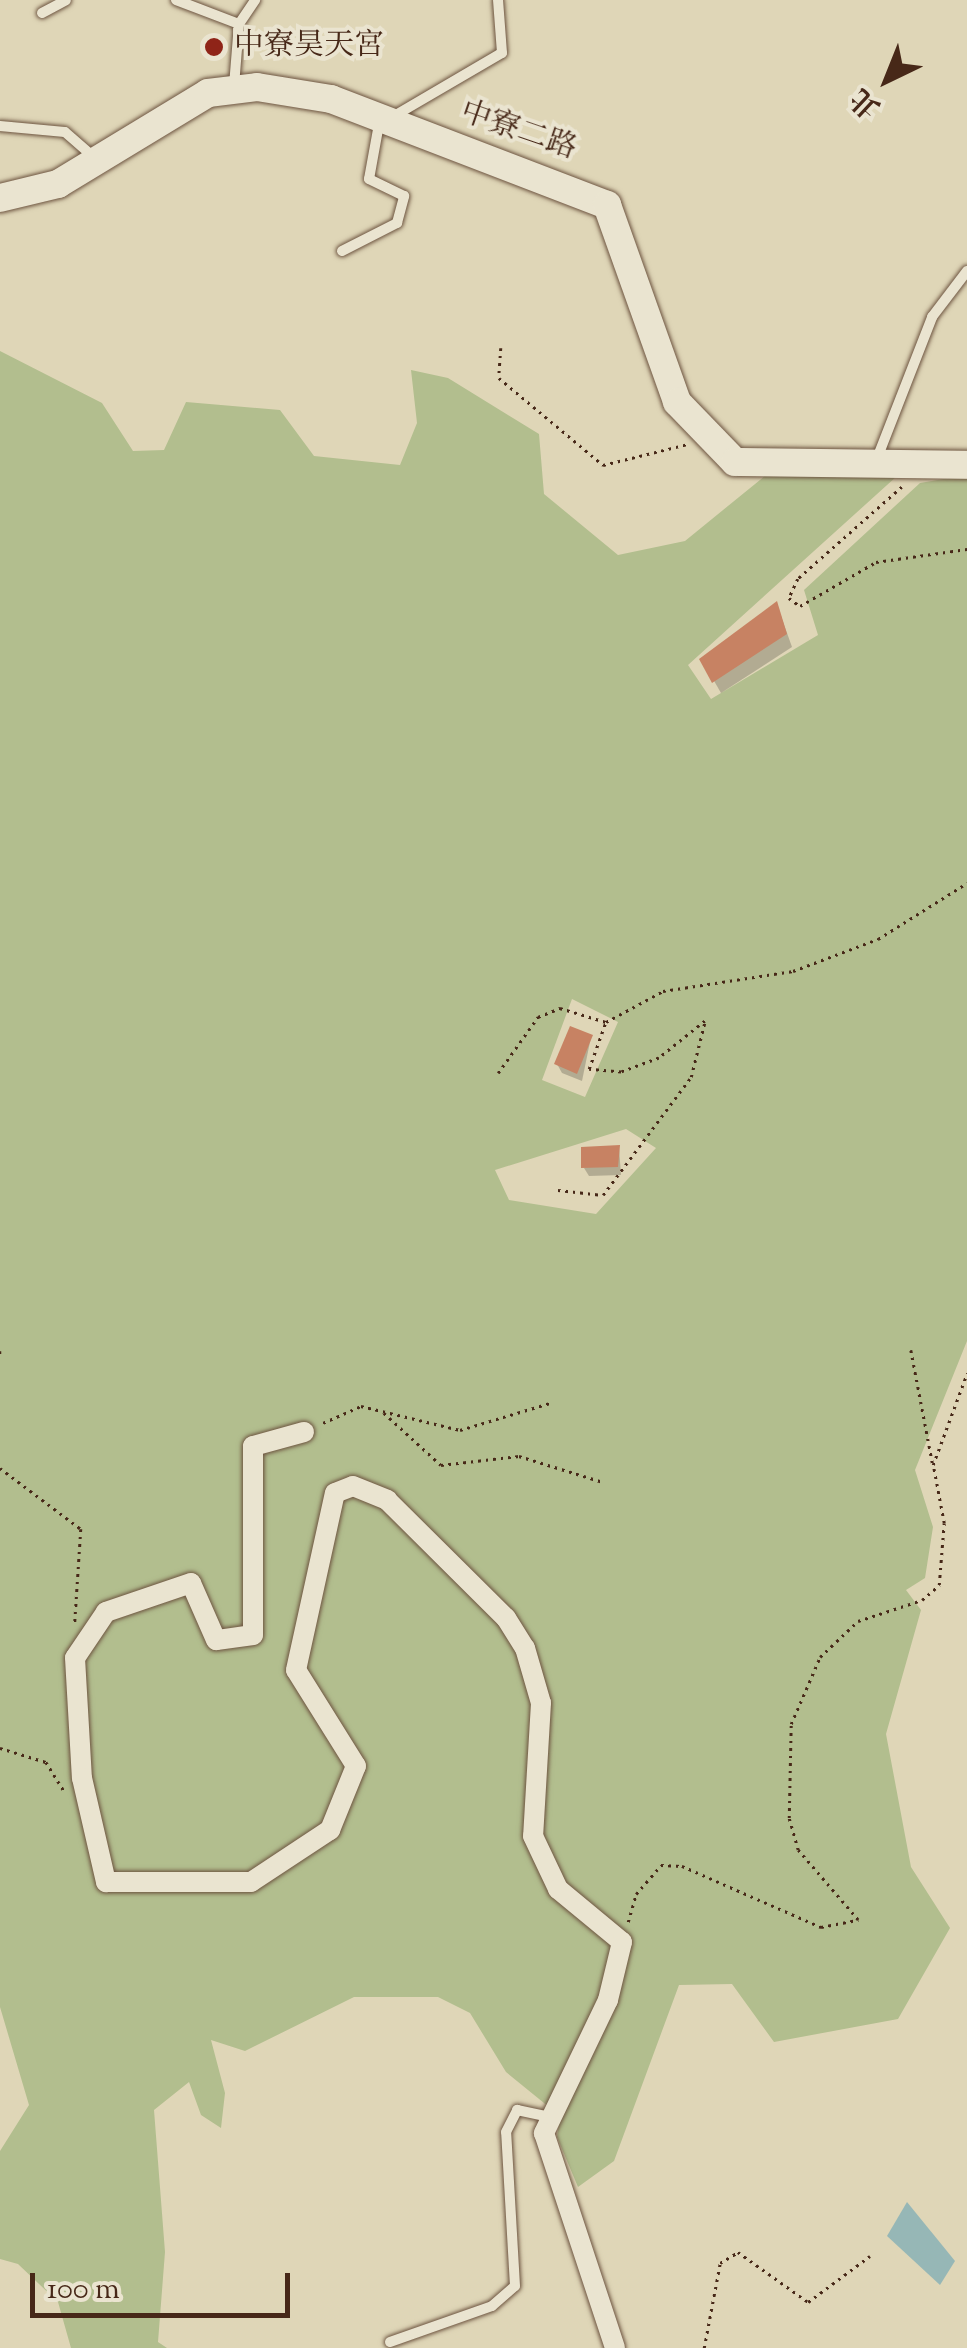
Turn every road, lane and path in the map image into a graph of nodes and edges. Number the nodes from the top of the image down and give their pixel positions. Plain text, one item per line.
1 (66, 0) edge
2 (176, 0) edge
3 (254, 0) edge
4 (498, 0) edge
5 (42, 13) dead end
6 (239, 24) junction
7 (234, 86) junction
8 (390, 118) junction
9 (0, 126) edge
10 (98, 161) junction
11 (0, 198) edge
12 (342, 251) dead end
13 (967, 271) edge
14 (501, 348) dead end
15 (704, 439) junction
16 (876, 462) junction
17 (967, 465) edge
18 (921, 470) junction
19 (967, 549) edge
20 (967, 883) edge
21 (606, 1022) junction
22 (498, 1073) dead end
23 (558, 1190) dead end
24 (912, 1350) dead end
25 (0, 1351) edge
26 (0, 1358) edge
27 (967, 1372) edge
28 (550, 1404) dead end
29 (382, 1412) junction
30 (304, 1432) joint
31 (933, 1465) junction
32 (0, 1468) edge
33 (603, 1482) dead end
34 (75, 1658) junction
35 (0, 1748) edge
36 (67, 1796) dead end
37 (622, 1942) junction
38 (546, 2116) junction
39 (870, 2256) dead end
40 (390, 2342) dead end
41 (616, 2348) edge
42 (704, 2348) edge

1 - 5 lane
2 - 6 lane
3 - 6 lane
4 - 8 lane
6 - 7 lane
7 - 8 street, 中寮二路
7 - 10 street
8 - 12 lane
8 - 15 street, 中寮二路
9 - 10 lane
10 - 11 street
13 - 16 lane
14 - 15 path
15 - 16 street, 中寮二路
16 - 18 street, 中寮二路
17 - 18 street, 中寮二路
18 - 19 path
20 - 21 path
21 - 22 path
21 - 23 path
24 - 31 path
25 - 26 path
27 - 31 path
28 - 29 path
29 - 30 path
29 - 33 path
30 - 34 street
31 - 37 path
32 - 34 path
34 - 37 street
35 - 36 path
37 - 38 street
38 - 40 lane
38 - 41 street
39 - 42 path

